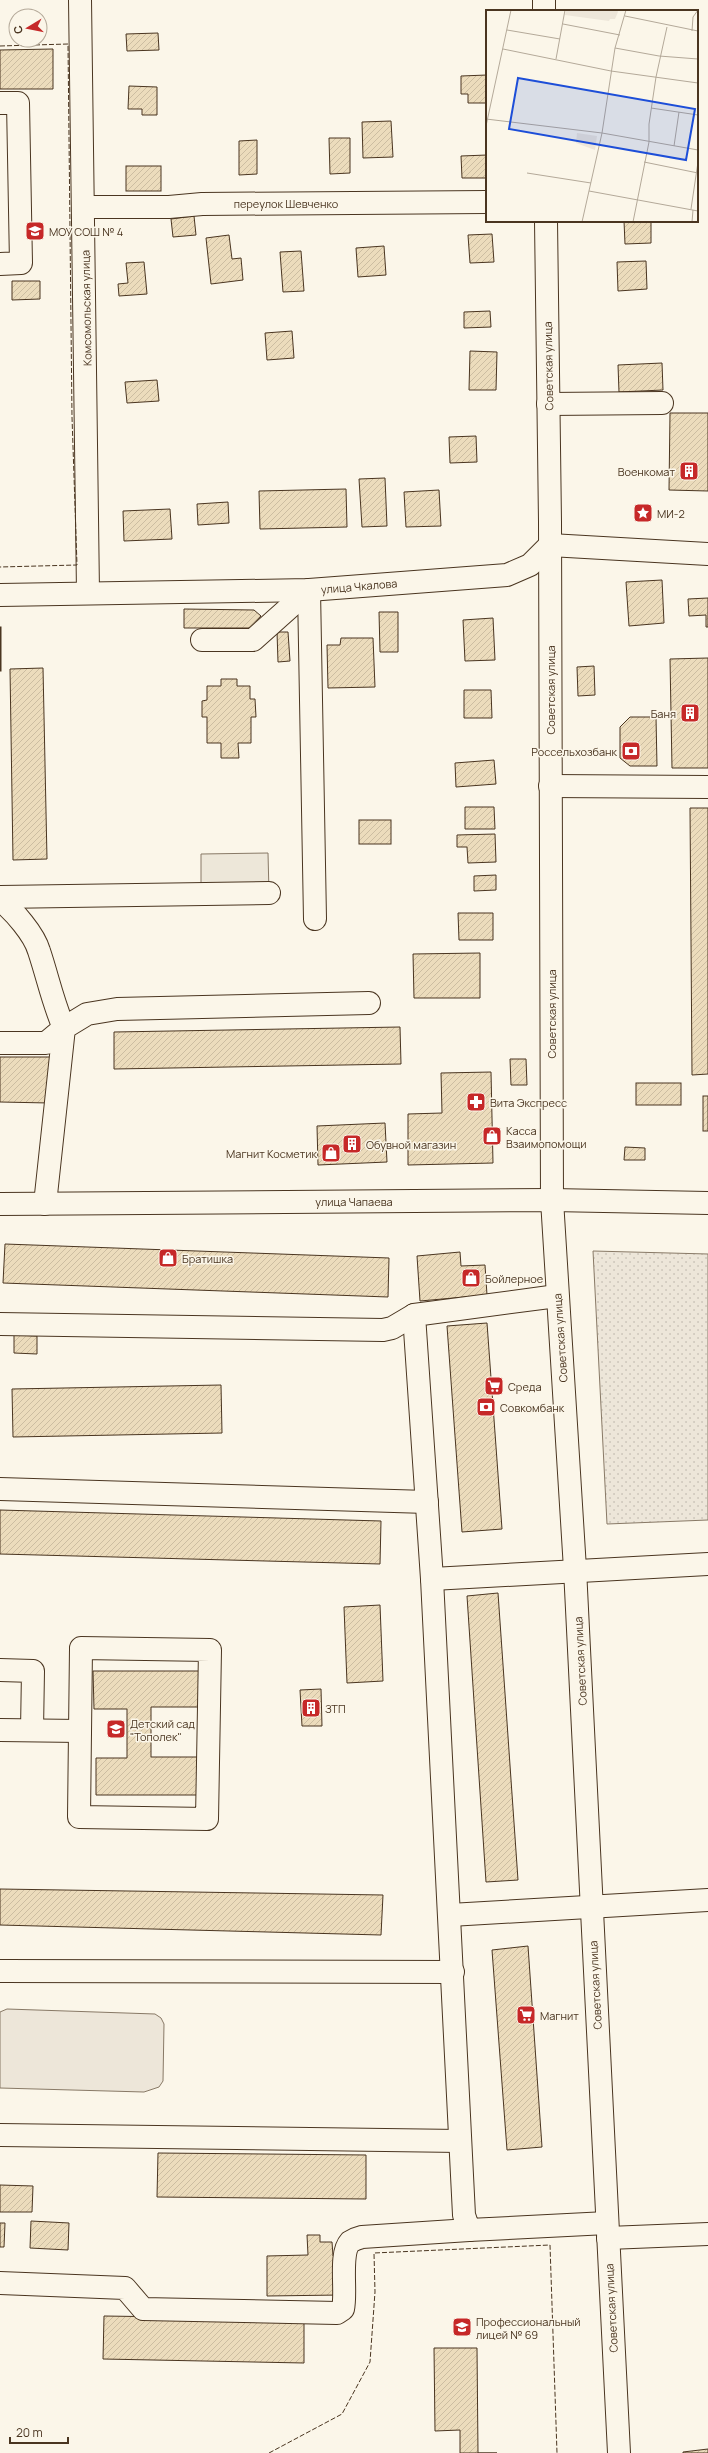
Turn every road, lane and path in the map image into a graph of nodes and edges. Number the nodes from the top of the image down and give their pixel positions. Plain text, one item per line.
1 (80, 0) edge
2 (0, 103) edge
3 (486, 202) edge
4 (84, 207) junction
5 (546, 222) edge
6 (0, 264) edge
7 (662, 403) dead end
8 (548, 404) junction
9 (550, 545) junction
10 (708, 554) edge
11 (309, 590) junction
12 (88, 592) junction
13 (0, 595) edge
14 (202, 640) dead end
15 (550, 786) junction
16 (708, 787) edge
17 (269, 893) dead end
18 (0, 899) edge
19 (315, 919) dead end
20 (369, 1003) dead end
21 (64, 1028) junction
22 (0, 1043) edge
23 (552, 1200) junction
24 (708, 1203) edge
25 (0, 1204) edge
26 (45, 1204) junction
27 (557, 1296) junction
28 (414, 1315) junction
29 (0, 1324) edge
30 (0, 1489) edge
31 (427, 1502) junction
32 (708, 1564) edge
33 (575, 1570) junction
34 (432, 1579) junction
35 (0, 1670) edge
36 (0, 1718) edge
37 (32, 1724) junction
38 (0, 1730) edge
39 (80, 1731) junction
40 (708, 1900) edge
41 (591, 1906) junction
42 (450, 1915) junction
43 (0, 1971) edge
44 (453, 1972) junction
45 (0, 2135) edge
46 (460, 2141) junction
47 (469, 2230) junction
48 (607, 2230) junction
49 (708, 2234) edge
50 (0, 2283) edge
51 (619, 2453) edge

1 - 4 street, Комсомольская улица
2 - 6 street
3 - 4 street, переулок Шевченко
4 - 12 street, Комсомольская улица
5 - 8 street, Советская улица
7 - 8 street
8 - 9 street, Советская улица
9 - 10 street
9 - 11 street, улица Чкалова
9 - 15 street, Советская улица
11 - 12 street, улица Чкалова
11 - 14 street
11 - 19 street
12 - 13 street, улица Чкалова
15 - 16 street
15 - 23 street, Советская улица
17 - 18 street
18 - 21 street
20 - 21 street
21 - 22 street
21 - 26 street
23 - 24 street, улица Чапаева
23 - 26 street, улица Чапаева
23 - 27 street, Советская улица
25 - 26 street, улица Чапаева
27 - 28 street
27 - 33 street, Советская улица
28 - 29 street
28 - 31 street
30 - 31 street
31 - 34 street
32 - 33 street
33 - 34 street
33 - 41 street, Советская улица
34 - 42 street
35 - 37 street
36 - 37 street
37 - 38 street
37 - 39 street
39 - 39 street
40 - 41 street
41 - 42 street
41 - 48 street, Советская улица
42 - 44 street
43 - 44 street
44 - 46 street
45 - 46 street
46 - 47 street
47 - 48 street
47 - 50 street
48 - 49 street
48 - 51 street, Советская улица

